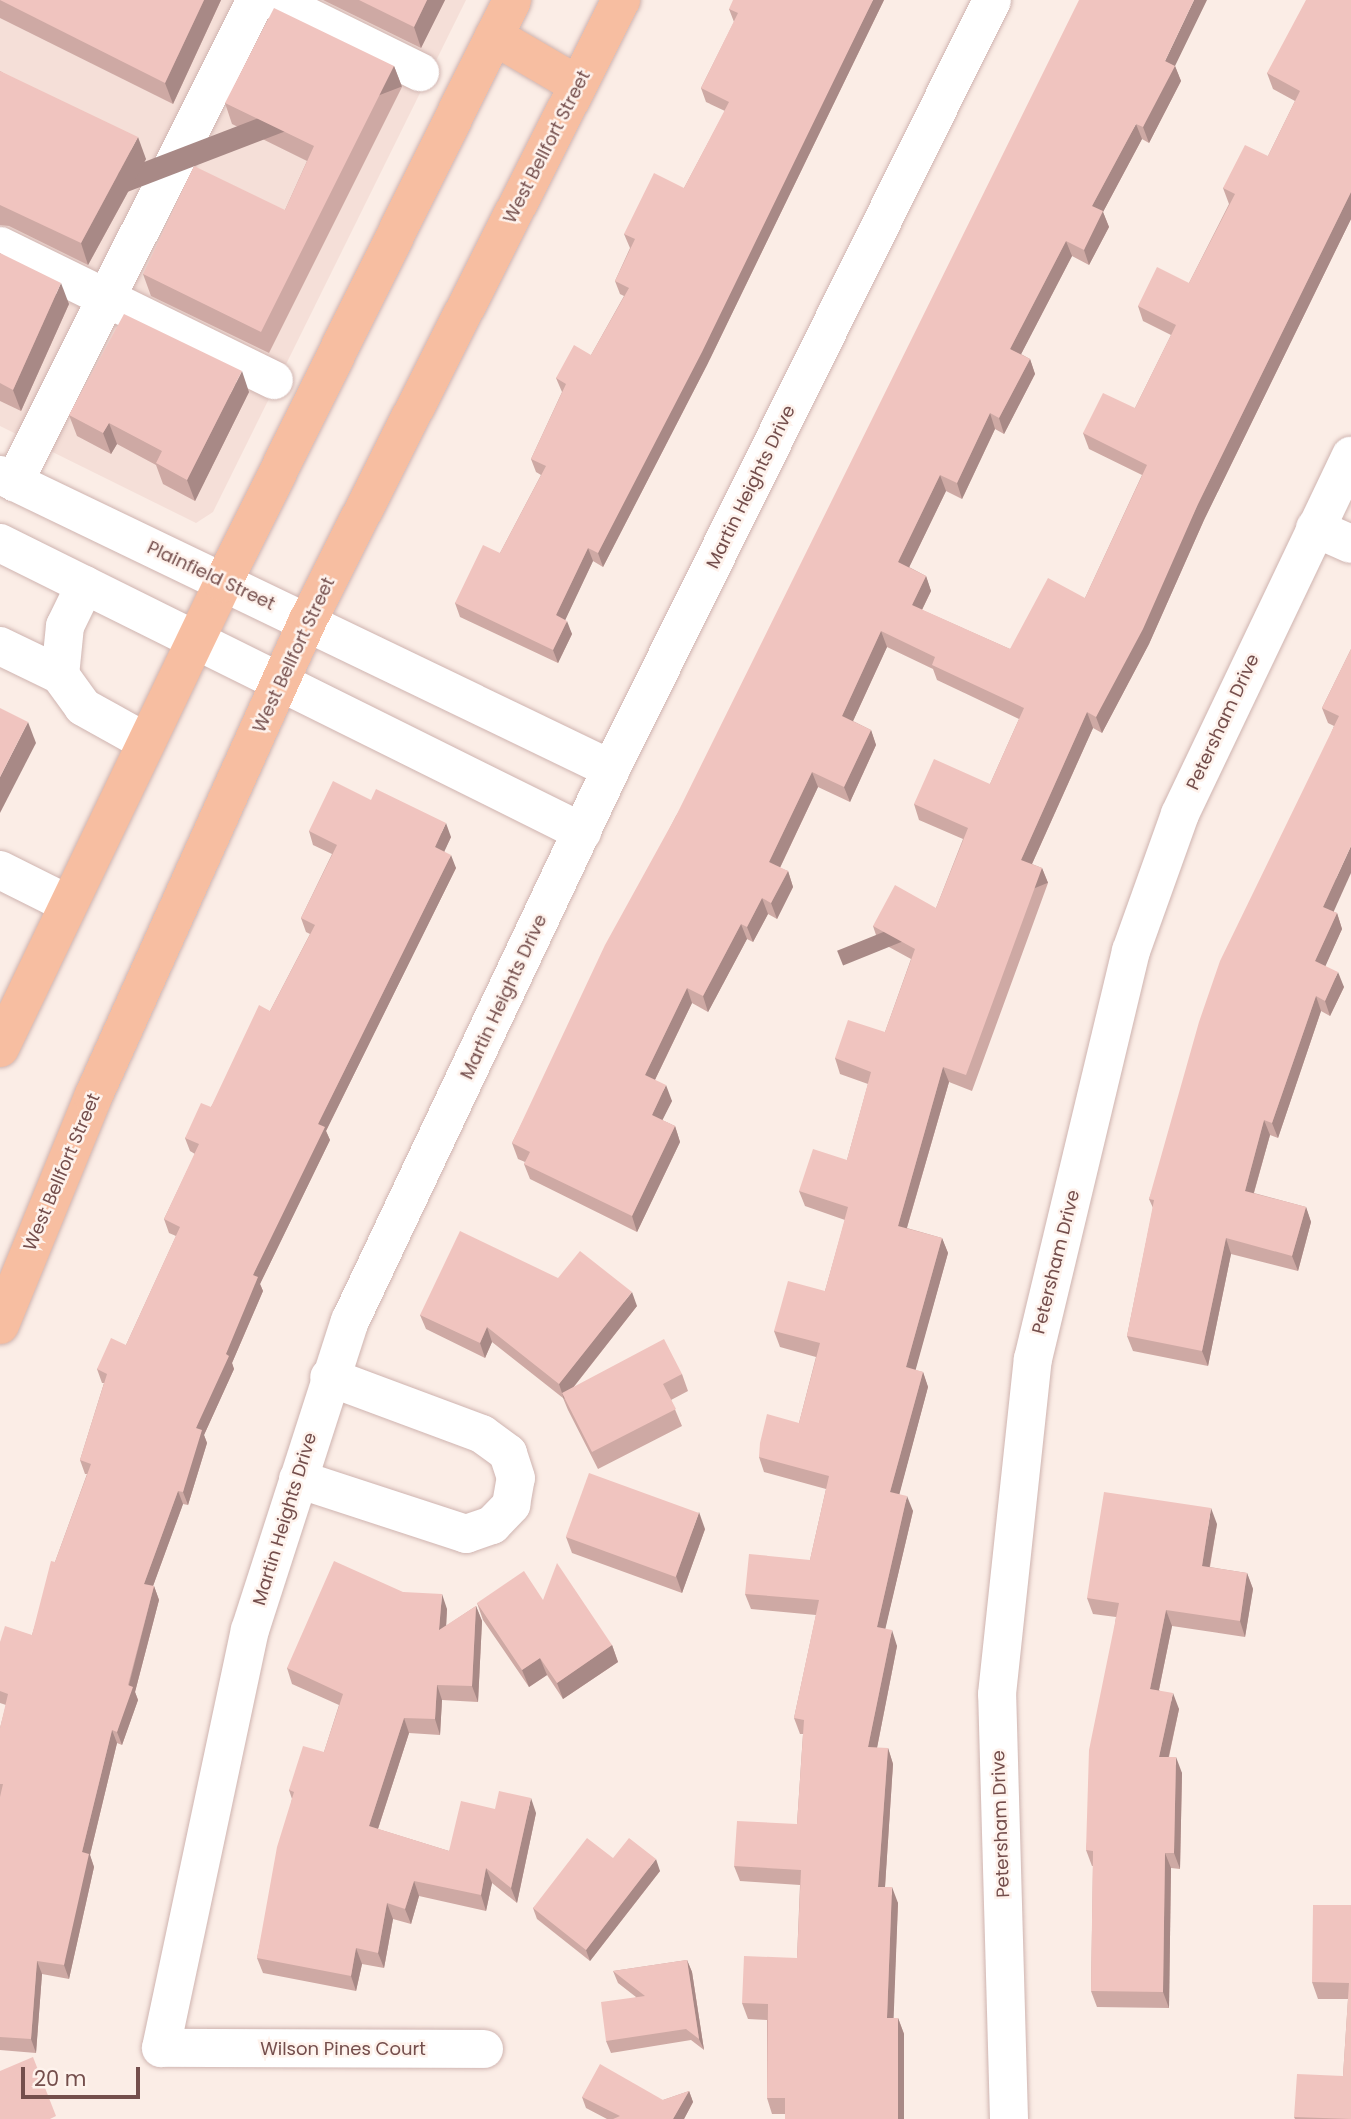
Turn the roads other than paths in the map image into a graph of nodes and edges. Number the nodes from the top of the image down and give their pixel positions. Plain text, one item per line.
1 (256, 0) edge
2 (274, 0) edge
3 (512, 0) edge
4 (621, 0) edge
5 (992, 0) edge
6 (494, 36) junction
7 (420, 72) dead end
8 (578, 85) junction
9 (0, 246) edge
10 (106, 298) junction
11 (274, 380) dead end
12 (1351, 456) edge
13 (7, 479) edge
14 (1315, 528) junction
15 (0, 542) edge
16 (1351, 544) edge
17 (223, 583) junction
18 (85, 584) junction
19 (308, 621) junction
20 (195, 640) junction
21 (0, 646) edge
22 (60, 676) junction
23 (279, 683) junction
24 (146, 742) junction
25 (611, 769) junction
26 (582, 832) junction
27 (0, 870) edge
28 (68, 904) junction
29 (0, 1048) edge
30 (0, 1325) edge
31 (329, 1377) junction
32 (298, 1479) junction
33 (161, 2048) joint
34 (484, 2049) dead end
35 (1009, 2119) edge

1 - 10 street
2 - 7 street
3 - 6 main road
4 - 8 main road, West Bellfort Street
5 - 25 street, Martin Heights Drive
6 - 8 main road
6 - 17 main road
8 - 19 main road, West Bellfort Street
9 - 10 street
10 - 11 street
10 - 13 street
12 - 14 street, Petersham Drive
13 - 17 street, Plainfield Street
14 - 16 street
14 - 35 street, Petersham Drive
15 - 18 street
17 - 19 street, Plainfield Street
17 - 20 main road
18 - 20 street
18 - 22 street
19 - 23 main road, West Bellfort Street
19 - 25 street, Plainfield Street
20 - 23 street
20 - 24 main road
21 - 22 street
22 - 24 street
23 - 26 street
23 - 30 main road, West Bellfort Street
24 - 28 main road
25 - 26 street, Martin Heights Drive
26 - 31 street, Martin Heights Drive
27 - 28 street
28 - 29 main road
31 - 32 street, Martin Heights Drive
31 - 32 street
32 - 33 street, Martin Heights Drive
33 - 34 street, Wilson Pines Court

